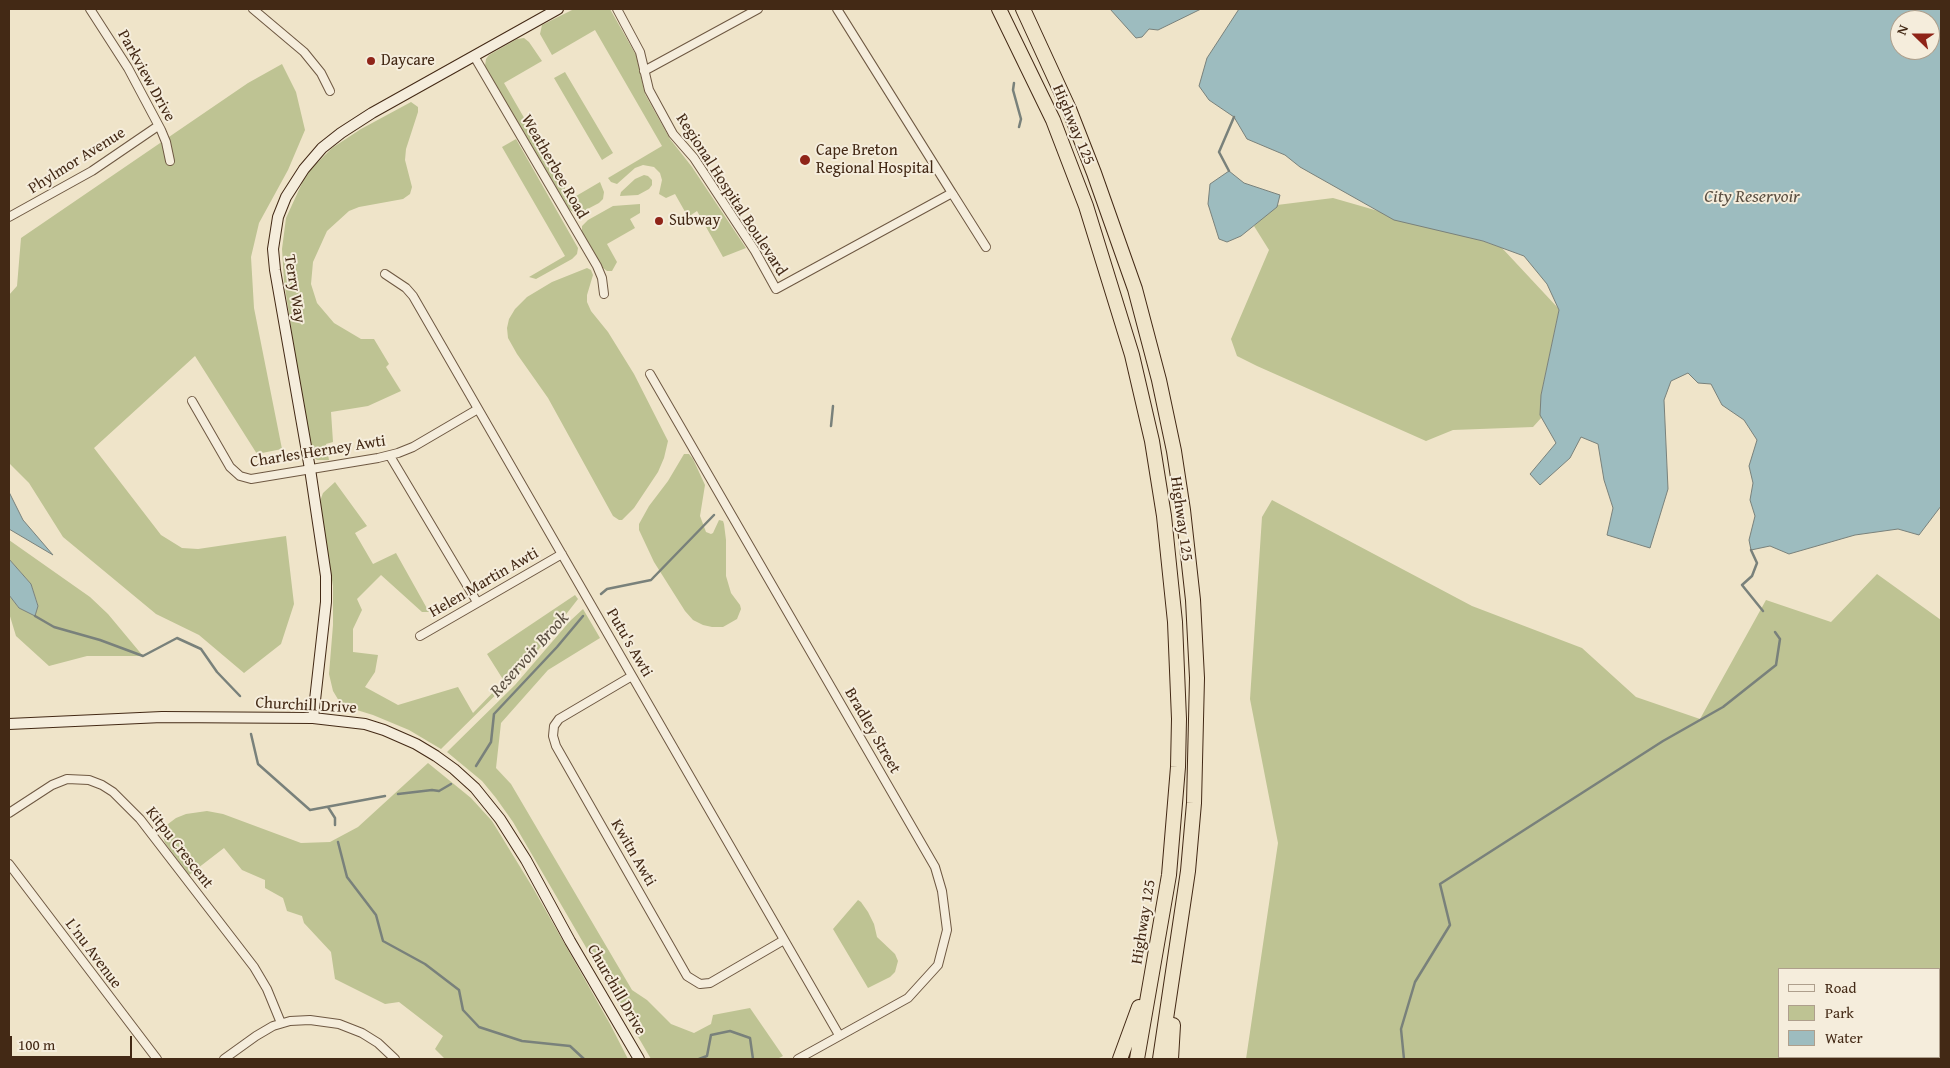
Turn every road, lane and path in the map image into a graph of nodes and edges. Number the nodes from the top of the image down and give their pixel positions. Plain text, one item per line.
1 (90, 9) edge
2 (253, 9) edge
3 (558, 9) edge
4 (617, 9) edge
5 (758, 9) edge
6 (837, 9) edge
7 (991, 9) edge
8 (998, 9) edge
9 (1023, 9) edge
10 (474, 56) junction
11 (1030, 70) junction
12 (644, 71) junction
13 (330, 91) dead end
14 (158, 126) junction
15 (170, 161) dead end
16 (952, 193) junction
17 (9, 217) edge
18 (986, 247) dead end
19 (385, 274) dead end
20 (604, 294) dead end
21 (650, 374) dead end
22 (192, 401) dead end
23 (478, 409) junction
24 (390, 456) junction
25 (310, 469) junction
26 (562, 554) junction
27 (477, 602) junction
28 (420, 636) dead end
29 (632, 676) junction
30 (313, 718) junction
31 (9, 724) edge
32 (9, 813) edge
33 (9, 864) edge
34 (1162, 927) junction
35 (1179, 936) junction
36 (784, 940) junction
37 (281, 1023) junction
38 (839, 1035) junction
39 (234, 1052) junction
40 (157, 1059) edge
41 (224, 1059) edge
42 (238, 1059) edge
43 (395, 1059) edge
44 (639, 1059) edge
45 (798, 1059) edge
46 (1120, 1059) edge
47 (1137, 1059) edge
48 (1160, 1059) edge
49 (1171, 1059) edge

1 - 14 street, Parkview Drive
2 - 13 street
3 - 10 street, Terry Way
4 - 12 street, Regional Hospital Boulevard
5 - 12 street
6 - 16 street
7 - 11 highway
8 - 11 highway, Highway 125
9 - 35 highway, Highway 125
10 - 20 street, Weatherbee Road
10 - 25 street, Terry Way
11 - 34 highway, Highway 125
12 - 16 street, Regional Hospital Boulevard
14 - 15 street, Parkview Drive
14 - 17 street, Phylmor Avenue
16 - 18 street
19 - 23 street, Putu's Awti
21 - 38 street, Bradley Street
22 - 25 street, Charles Herney Awti
23 - 24 street, Charles Herney Awti
23 - 26 street, Putu's Awti
24 - 25 street, Charles Herney Awti
24 - 27 street
25 - 30 street, Terry Way
26 - 27 street, Helen Martin Awti
26 - 29 street, Putu's Awti
27 - 28 street, Helen Martin Awti
29 - 36 street, Putu's Awti
29 - 36 street, Kwitn Awti
30 - 31 street, Churchill Drive
30 - 44 street, Churchill Drive
32 - 37 street, Kitpu Crescent
33 - 40 street, L'nu Avenue
34 - 46 highway
34 - 47 highway, Highway 125
35 - 48 highway, Highway 125
35 - 49 highway
36 - 38 street, Putu's Awti
37 - 39 street
37 - 43 street
38 - 45 street, Bradley Street
39 - 41 street
39 - 42 street

